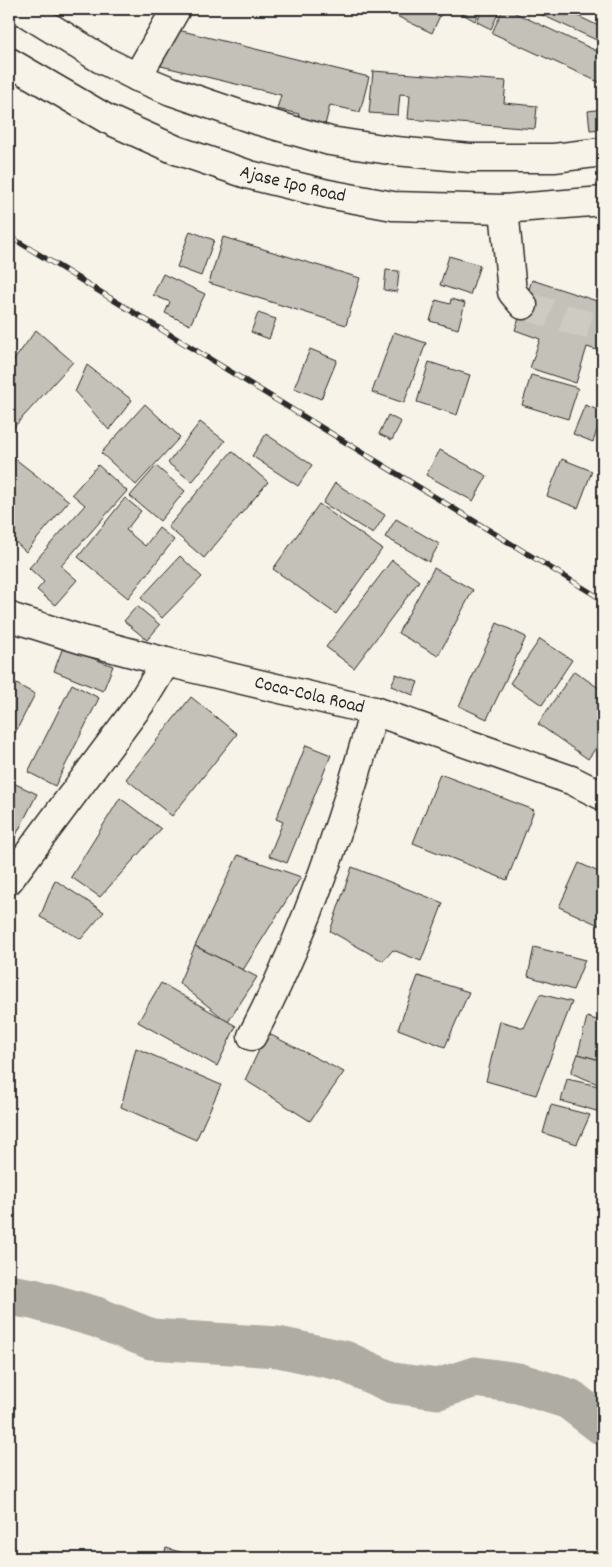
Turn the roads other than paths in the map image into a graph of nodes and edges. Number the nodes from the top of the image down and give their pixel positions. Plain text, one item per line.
1 (20, 9) edge
2 (176, 9) edge
3 (9, 62) edge
4 (137, 77) junction
5 (603, 152) edge
6 (603, 201) edge
7 (504, 209) junction
8 (523, 305) tunnel mouth
9 (9, 616) edge
10 (166, 662) junction
11 (374, 711) junction
12 (603, 796) edge
13 (9, 880) edge
14 (252, 1036) dead end

1 - 4 main road
2 - 4 main road
3 - 7 main road, Ajase Ipo Road
4 - 5 main road
6 - 7 main road, Ajase Ipo Road
7 - 8 main road
9 - 10 main road, Coca-Cola Road
10 - 11 main road, Coca-Cola Road
10 - 13 main road
11 - 12 main road, Coca-Cola Road
11 - 14 main road

